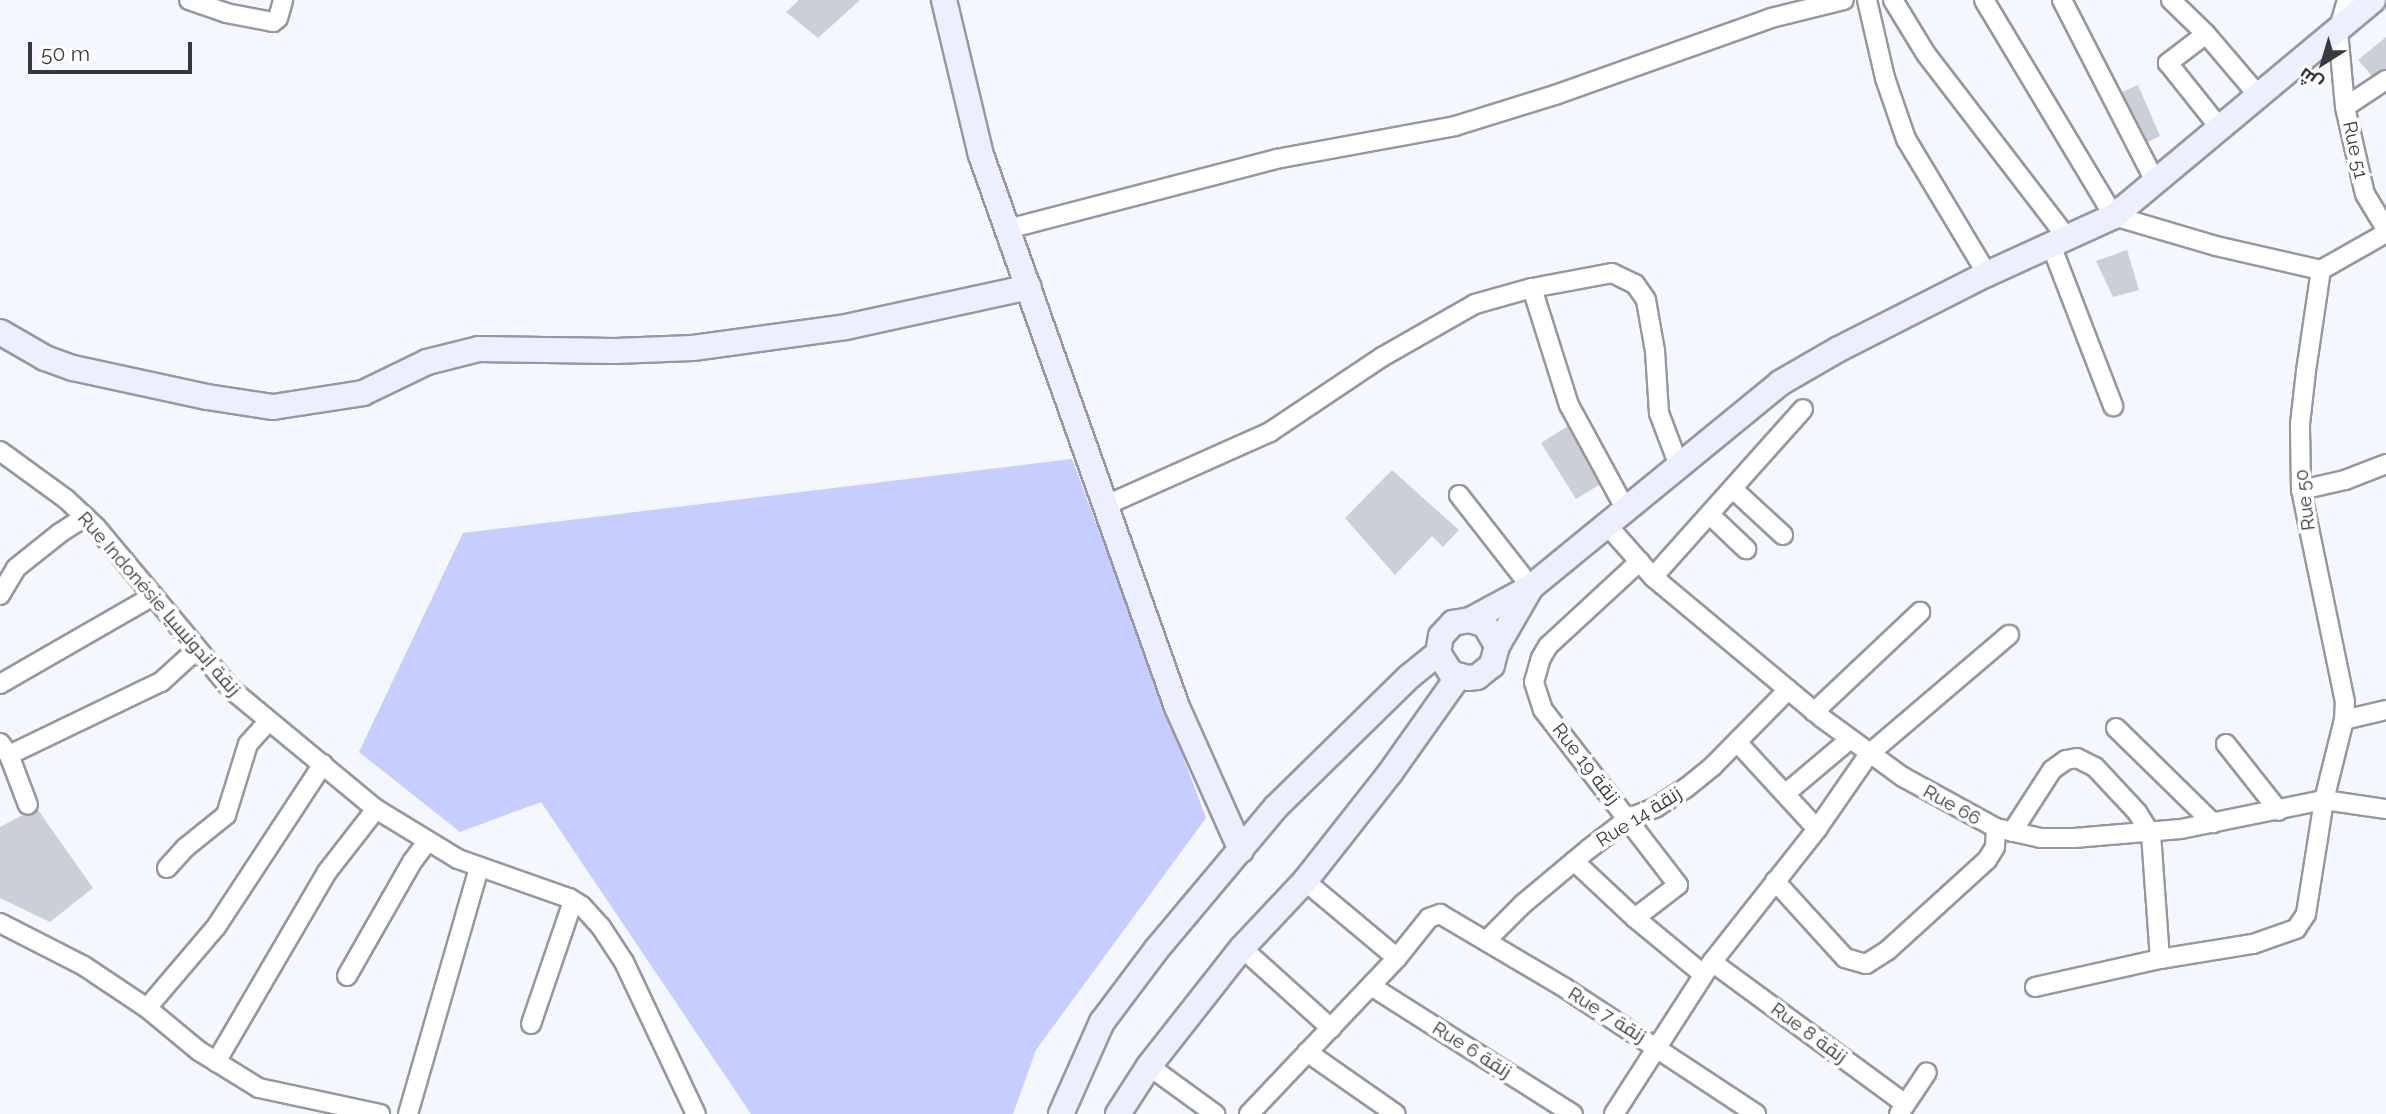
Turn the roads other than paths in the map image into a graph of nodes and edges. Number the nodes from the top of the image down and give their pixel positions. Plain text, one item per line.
1 (188, 0) edge
2 (283, 0) edge
3 (944, 0) edge
4 (1844, 0) edge
5 (1867, 0) edge
6 (1893, 0) edge
7 (1984, 0) edge
8 (2062, 0) edge
9 (2171, 0) edge
10 (2347, 0) edge
11 (2373, 0) edge
12 (2338, 31) junction
13 (2206, 34) junction
14 (2386, 80) edge
15 (2257, 94) junction
16 (2346, 107) junction
17 (2219, 127) junction
18 (2155, 181) junction
19 (2114, 216) junction
20 (2383, 226) edge
21 (1008, 229) junction
22 (2059, 241) junction
23 (2321, 270) junction
24 (1987, 274) junction
25 (1029, 287) junction
26 (1532, 288) junction
27 (0, 332) edge
28 (2113, 406) dead end
29 (1803, 409) dead end
30 (0, 451) edge
31 (2386, 464) edge
32 (1679, 466) junction
33 (1733, 489) junction
34 (2301, 489) junction
35 (1459, 495) dead end
36 (1104, 506) junction
37 (1626, 510) junction
38 (1710, 515) junction
39 (85, 517) junction
40 (1608, 526) junction
41 (1783, 535) dead end
42 (1746, 549) dead end
43 (1640, 561) junction
44 (1653, 577) junction
45 (1531, 587) junction
46 (0, 595) edge
47 (153, 596) junction
48 (1920, 612) dead end
49 (1470, 620) junction
50 (2009, 635) dead end
51 (1497, 646) junction
52 (196, 650) junction
53 (1438, 653) junction
54 (1458, 677) junction
55 (0, 684) edge
56 (1788, 690) junction
57 (2386, 710) edge
58 (1814, 712) junction
59 (2344, 720) junction
60 (269, 721) junction
61 (2116, 728) dead end
62 (1850, 740) junction
63 (1738, 743) junction
64 (2227, 744) dead end
65 (5, 749) edge
66 (1869, 754) junction
67 (323, 764) junction
68 (1785, 794) junction
69 (2324, 800) junction
70 (28, 805) dead end
71 (376, 809) junction
72 (2386, 809) edge
73 (2279, 811) junction
74 (1629, 818) junction
75 (2213, 823) junction
76 (1818, 829) junction
77 (2004, 830) junction
78 (2151, 834) junction
79 (427, 842) junction
80 (1241, 850) junction
81 (1574, 861) junction
82 (167, 868) dead end
83 (479, 868) junction
84 (1305, 880) junction
85 (1775, 881) junction
86 (573, 901) junction
87 (1635, 918) junction
88 (0, 923) edge
89 (1487, 940) junction
90 (1242, 948) junction
91 (1397, 958) junction
92 (2160, 959) junction
93 (1708, 968) junction
94 (347, 976) dead end
95 (1371, 986) junction
96 (2035, 987) dead end
97 (148, 1008) junction
98 (531, 1024) dead end
99 (1331, 1028) junction
100 (1658, 1047) junction
101 (1307, 1052) junction
102 (216, 1062) junction
103 (1149, 1066) junction
104 (1927, 1072) dead end
105 (1902, 1109) edge
106 (380, 1114) edge
107 (408, 1114) edge
108 (695, 1114) edge
109 (1061, 1114) edge
110 (1118, 1114) edge
111 (1215, 1114) edge
112 (1249, 1114) edge
113 (1396, 1114) edge
114 (1573, 1114) edge
115 (1614, 1114) edge
116 (1756, 1114) edge

1 - 2 street
3 - 21 street
4 - 21 street
5 - 24 street
6 - 22 street
7 - 19 street
8 - 18 street
9 - 13 street
10 - 12 street, Rue 51
11 - 12 street
12 - 15 street
12 - 16 street, Rue 51
13 - 15 street
13 - 17 street
14 - 16 street
15 - 17 street
16 - 20 street, Rue 51
17 - 18 street
18 - 19 street
19 - 22 street
19 - 23 street
20 - 23 street
21 - 25 street
22 - 24 street
22 - 28 street
23 - 34 street, Rue 50
24 - 32 street
25 - 27 street
25 - 36 street
26 - 32 street
26 - 36 street
26 - 37 street
29 - 33 street
30 - 39 street, Rue Indonésie زنقة إندونيسيا
31 - 34 street
32 - 37 street
33 - 38 street
33 - 41 street
34 - 59 street, Rue 50
35 - 45 street
36 - 80 street
37 - 40 street
38 - 42 street
38 - 44 street
39 - 46 street
39 - 47 street, Rue Indonésie زنقة إندونيسيا
40 - 43 street, Rue 66
40 - 45 street
43 - 44 street, Rue 66
43 - 74 street, Rue 19 زنقة
44 - 56 street, Rue 66
45 - 49 street
45 - 51 street
47 - 52 street, Rue Indonésie زنقة إندونيسيا
47 - 55 street
48 - 58 street
49 - 51 street
49 - 53 street
50 - 66 street
51 - 54 street
52 - 60 street, Rue Indonésie زنقة إندونيسيا
52 - 65 street
53 - 54 street
53 - 80 street
54 - 84 street
56 - 58 street, Rue 66
56 - 63 street, Rue 14 زنقة
57 - 59 street
58 - 62 street, Rue 66
59 - 69 street, Rue 50
60 - 67 street, Rue Indonésie زنقة إندونيسيا
60 - 82 street
61 - 75 street
62 - 66 street, Rue 66
62 - 68 street
63 - 68 street
63 - 74 street, Rue 14 زنقة
64 - 73 street
65 - 70 street
66 - 76 street
66 - 77 street, Rue 66
67 - 71 street, Rue Indonésie زنقة إندونيسيا
67 - 97 street
68 - 76 street
69 - 72 street, Rue 66
69 - 73 street, Rue 66
69 - 92 street, Rue 50
71 - 79 street, Rue Indonésie زنقة إندونيسيا
71 - 102 street
73 - 75 street, Rue 66
74 - 81 street, Rue 14 زنقة
74 - 87 street, Rue 19 زنقة
75 - 78 street, Rue 66
76 - 85 street
77 - 78 street, Rue 66
77 - 78 street
77 - 85 street
78 - 92 street
79 - 83 street, Rue Indonésie زنقة إندونيسيا
79 - 94 street
80 - 109 street
81 - 87 street, Rue 8 زنقة
81 - 89 street, Rue 14 زنقة
83 - 86 street, Rue Indonésie زنقة إندونيسيا
83 - 107 street
84 - 90 street
84 - 91 street
85 - 93 street
86 - 98 street
86 - 108 street, Rue Indonésie زنقة إندونيسيا
87 - 93 street, Rue 8 زنقة
88 - 97 street
89 - 91 street, Rue 7 زنقة
89 - 100 street, Rue 7 زنقة
90 - 99 street
90 - 103 street
91 - 95 street
92 - 96 street, Rue 50
93 - 100 street
93 - 105 street, Rue 8 زنقة
95 - 99 street
95 - 114 street, Rue 6 زنقة
97 - 102 street
99 - 101 street
100 - 115 street
100 - 116 street, Rue 7 زنقة
101 - 112 street
101 - 113 street
102 - 106 street
103 - 110 street
103 - 111 street
104 - 105 street

